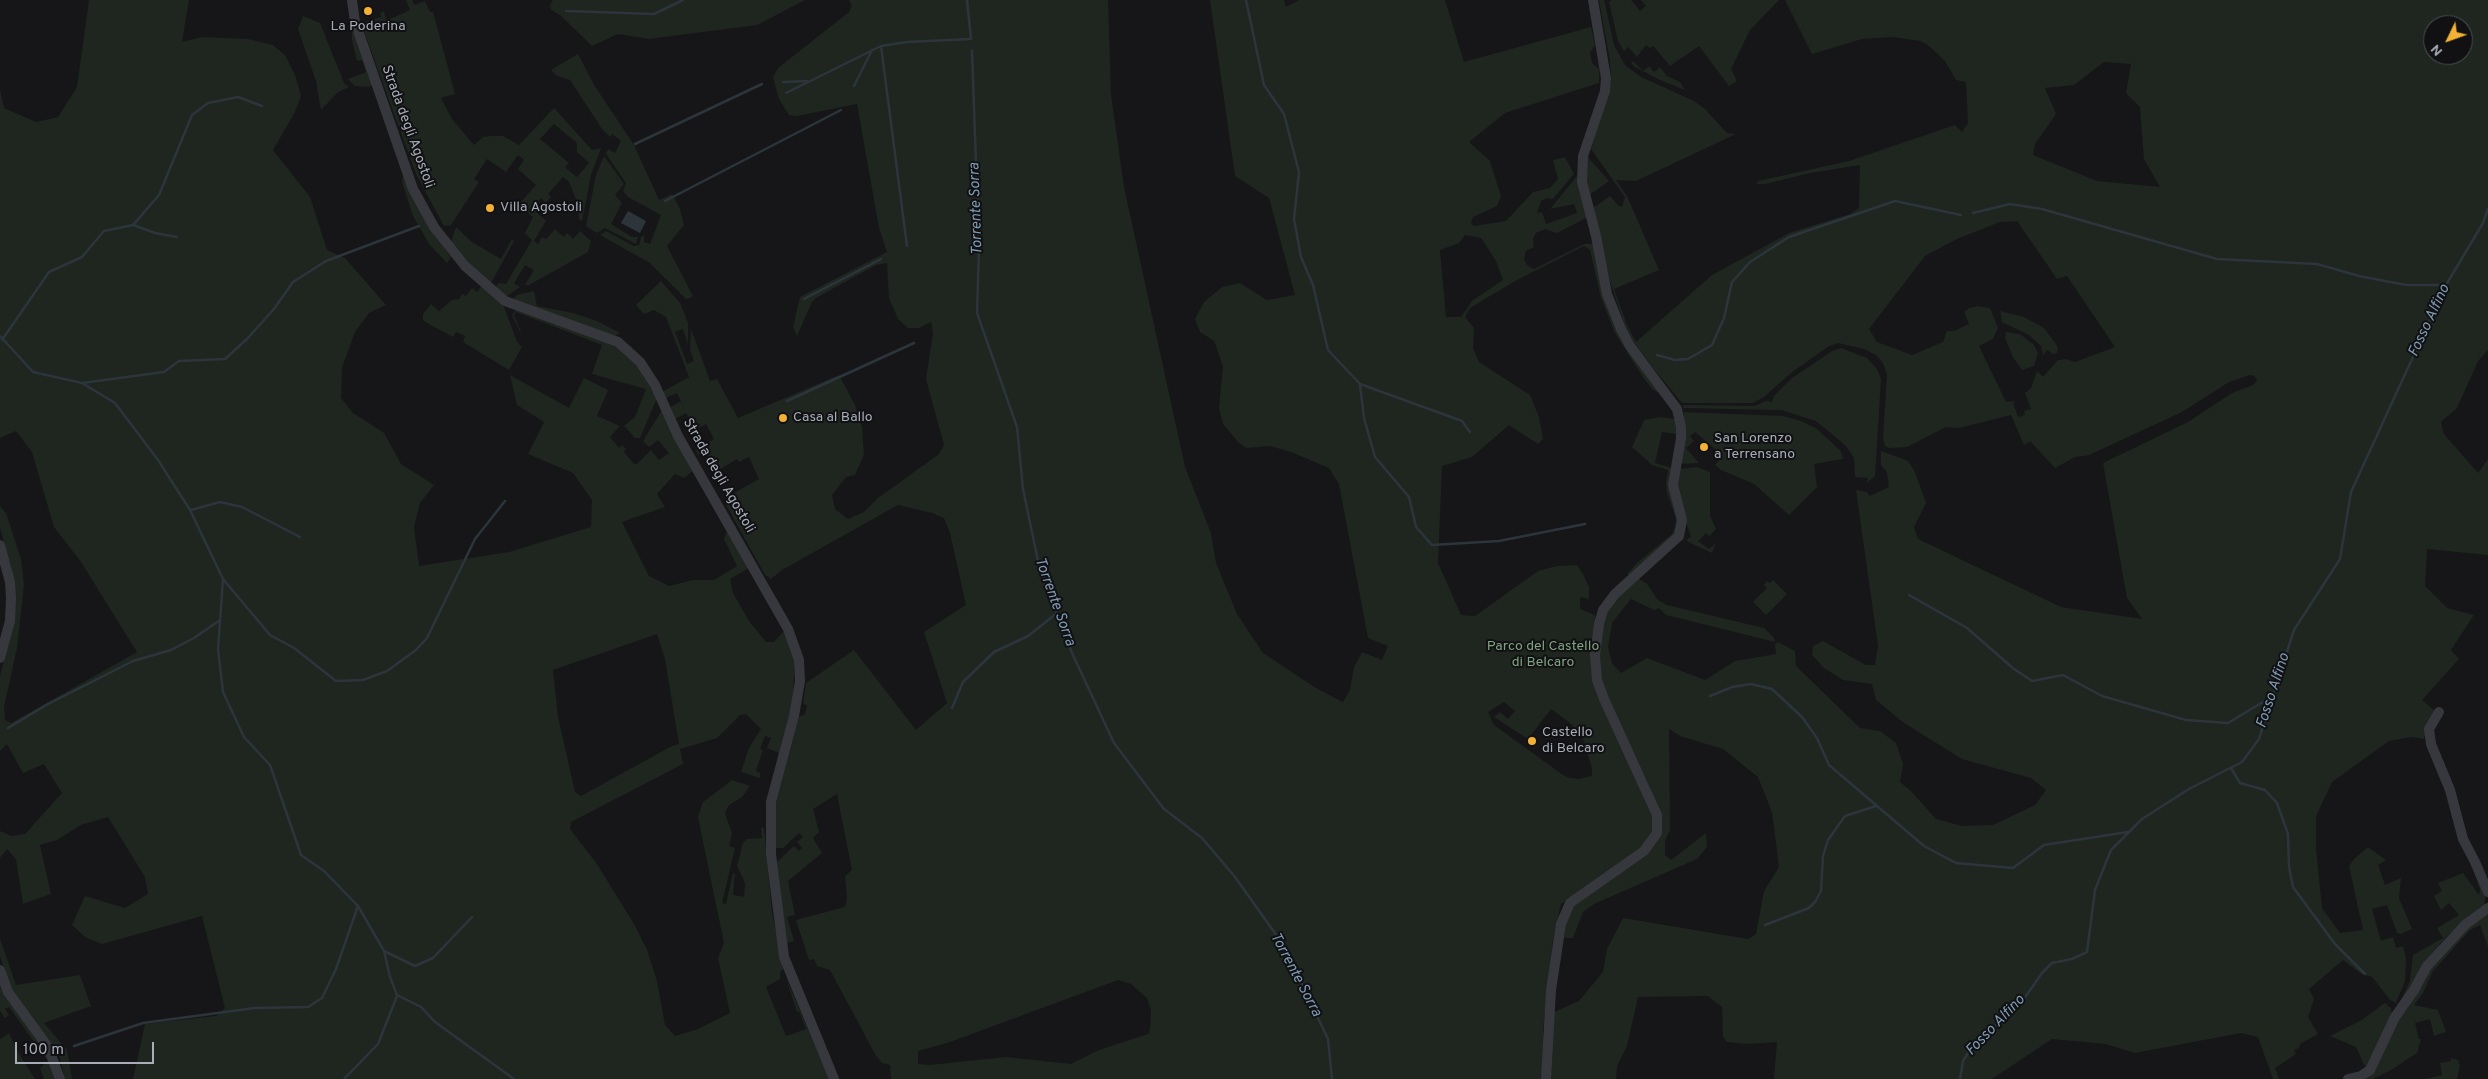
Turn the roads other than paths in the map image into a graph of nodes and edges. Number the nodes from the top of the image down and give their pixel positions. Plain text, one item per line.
1 (352, 0) edge
2 (1593, 0) edge
3 (0, 545) edge
4 (0, 658) edge
5 (2439, 712) dead end
6 (2488, 892) edge
7 (2488, 908) edge
8 (0, 970) edge
9 (60, 1079) edge
10 (834, 1079) edge
11 (1546, 1079) edge
12 (2348, 1079) edge

1 - 10 street, Strada degli Agostoli
2 - 11 street
3 - 4 street
5 - 6 street
7 - 12 street
8 - 9 street

